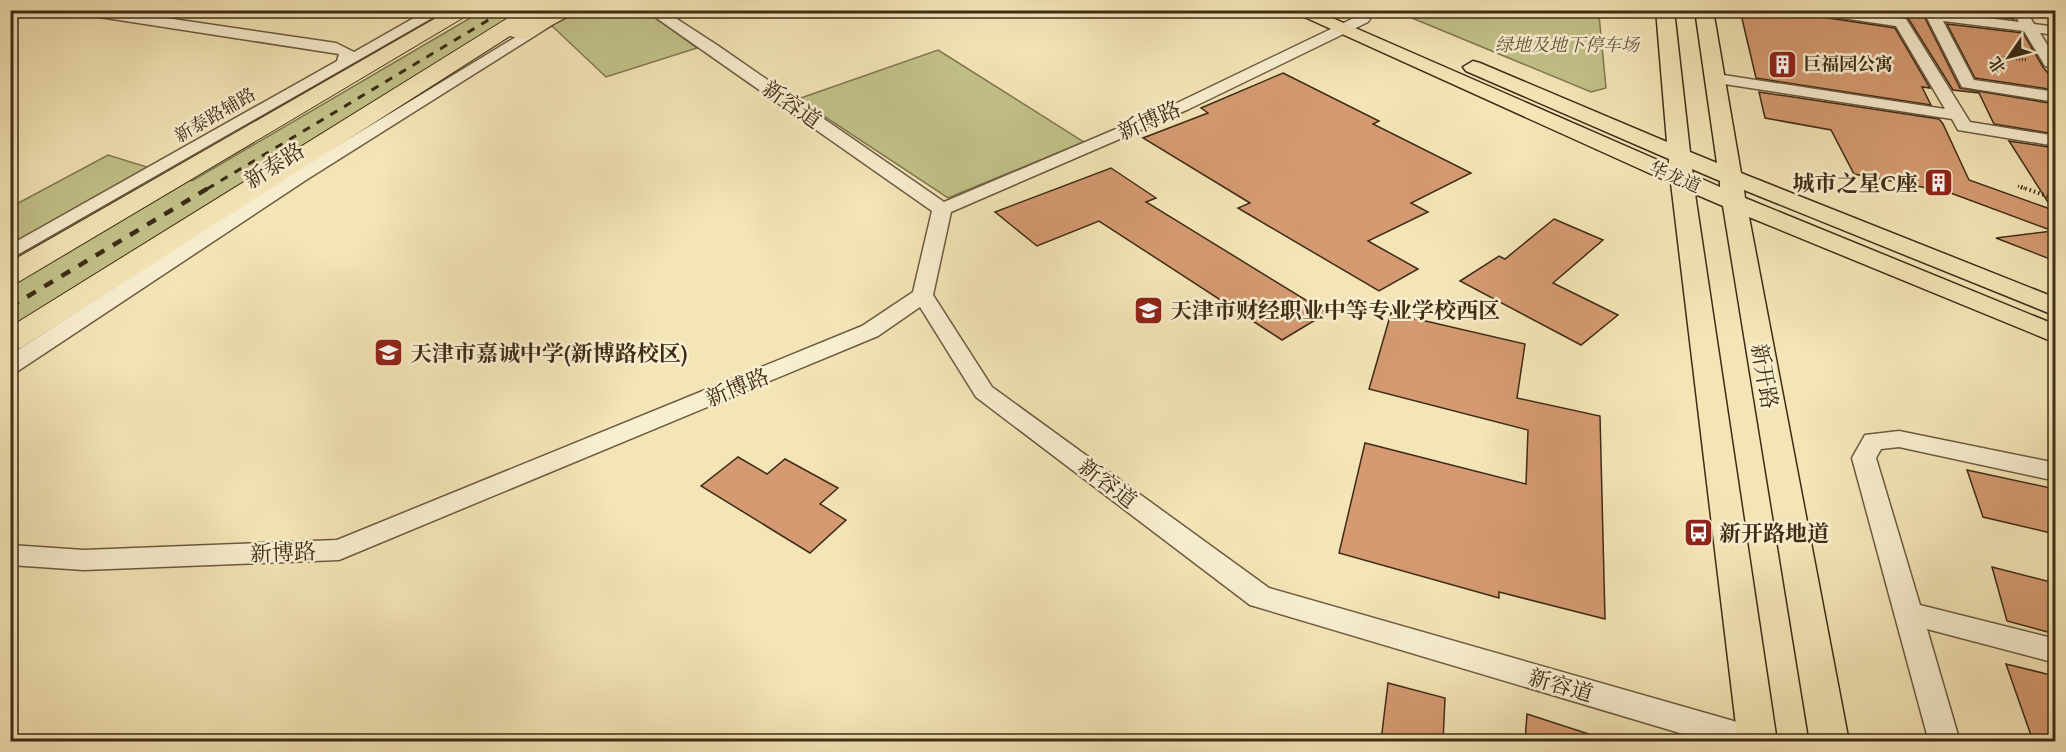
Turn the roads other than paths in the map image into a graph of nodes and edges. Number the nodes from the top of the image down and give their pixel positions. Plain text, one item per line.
1 (27, 10) edge
2 (80, 10) edge
3 (127, 10) edge
4 (439, 10) edge
5 (466, 10) edge
6 (536, 10) edge
7 (566, 10) edge
8 (652, 10) edge
9 (1298, 10) edge
10 (1665, 10) edge
11 (1704, 10) edge
12 (1815, 10) edge
13 (2019, 10) edge
14 (1931, 13) edge
15 (1898, 16) edge
16 (10, 18) edge
17 (1341, 20) edge
18 (2030, 28) junction
19 (2055, 31) edge
20 (392, 37) junction
21 (2053, 63) edge
22 (344, 64) junction
23 (1718, 79) junction
24 (2055, 97) edge
25 (1674, 108) junction
26 (1955, 115) junction
27 (1723, 120) junction
28 (2055, 141) edge
29 (309, 152) junction
30 (1680, 167) junction
31 (1728, 184) junction
32 (942, 209) junction
33 (10, 253) edge
34 (10, 275) edge
35 (923, 296) junction
36 (2055, 298) edge
37 (2055, 308) edge
38 (2055, 334) edge
39 (10, 341) edge
40 (10, 366) edge
41 (2055, 472) edge
42 (10, 555) edge
43 (1908, 613) junction
44 (2055, 651) edge
45 (1722, 737) edge
46 (1758, 741) edge
47 (1830, 741) edge
48 (1945, 741) edge

1 - 16 street
2 - 22 street
3 - 20 street
4 - 20 street, 新泰路辅路
5 - 34 highway
6 - 29 highway
7 - 29 highway
7 - 40 street, 新泰路
8 - 32 street, 新容道
9 - 17 main road, 华龙道
10 - 25 main road
11 - 23 main road, 新开路
12 - 15 street
13 - 18 street
14 - 18 street
14 - 24 street
15 - 26 street
17 - 30 main road, 华龙道
17 - 30 main road
17 - 32 street, 新博路
18 - 19 street
18 - 21 street
20 - 22 street, 新泰路辅路
22 - 33 street, 新泰路辅路
23 - 26 street
23 - 27 main road, 新开路
25 - 30 main road
25 - 31 main road
26 - 28 street
27 - 31 main road, 新开路
27 - 36 main road
29 - 39 highway
30 - 31 main road
30 - 31 main road, 华龙道
30 - 46 main road
31 - 37 main road
31 - 38 main road
31 - 47 main road, 新开路
32 - 35 street
35 - 42 street, 新博路
35 - 45 street, 新容道
41 - 43 street
43 - 44 street
43 - 48 street
45 - 46 street, 新容道

